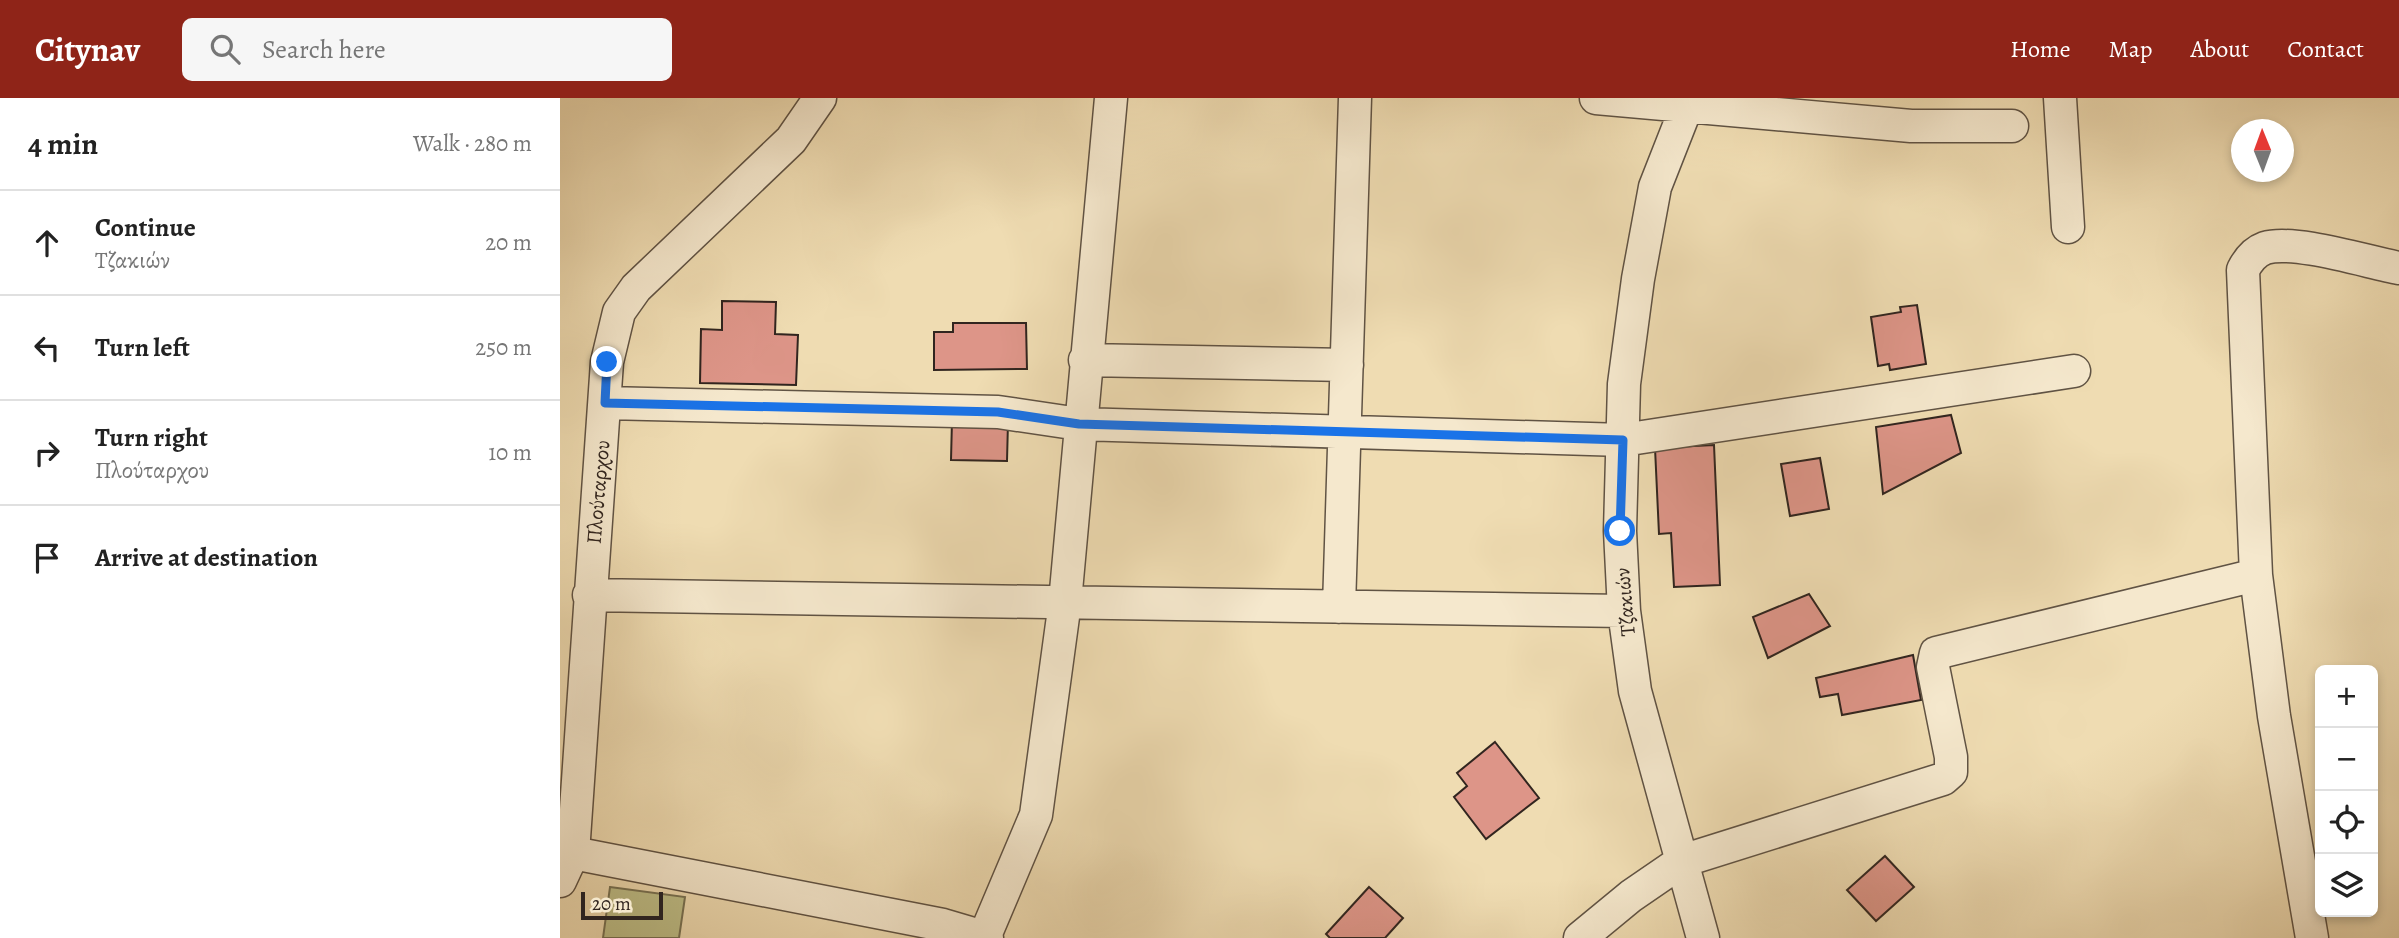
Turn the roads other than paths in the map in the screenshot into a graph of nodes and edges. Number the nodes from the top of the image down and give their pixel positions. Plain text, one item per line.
1 (820, 98) edge
2 (1111, 98) edge
3 (1355, 98) edge
4 (1596, 98) edge
5 (2060, 98) edge
6 (1689, 103) edge
7 (2012, 127) dead end
8 (2068, 227) dead end
9 (2399, 268) edge
10 (1086, 360) junction
11 (1346, 365) junction
12 (2074, 371) dead end
13 (605, 403) junction
14 (1079, 424) junction
15 (1344, 431) junction
16 (1623, 440) junction
17 (2256, 575) junction
18 (589, 595) junction
19 (1065, 602) junction
20 (1339, 607) junction
21 (1624, 611) junction
22 (1682, 861) junction
23 (564, 870) edge
24 (985, 938) edge
25 (1580, 938) edge
26 (1703, 938) edge
27 (2312, 938) edge

1 - 13 street, Πλούταρχου
2 - 10 street
3 - 11 street
4 - 6 street
5 - 8 street
6 - 7 street
6 - 16 street, Τζακιών
9 - 17 street
10 - 11 street
10 - 14 street
11 - 15 street
12 - 16 street
13 - 14 street
13 - 18 street, Πλούταρχου
14 - 15 street
14 - 19 street
15 - 16 street
15 - 20 street
16 - 21 street, Τζακιών
17 - 22 street
17 - 27 street
18 - 19 street
18 - 23 street, Πλούταρχου
19 - 20 street
19 - 24 street
20 - 21 street
21 - 22 street, Τζακιών
22 - 25 street
22 - 26 street, Τζακιών
23 - 24 street

